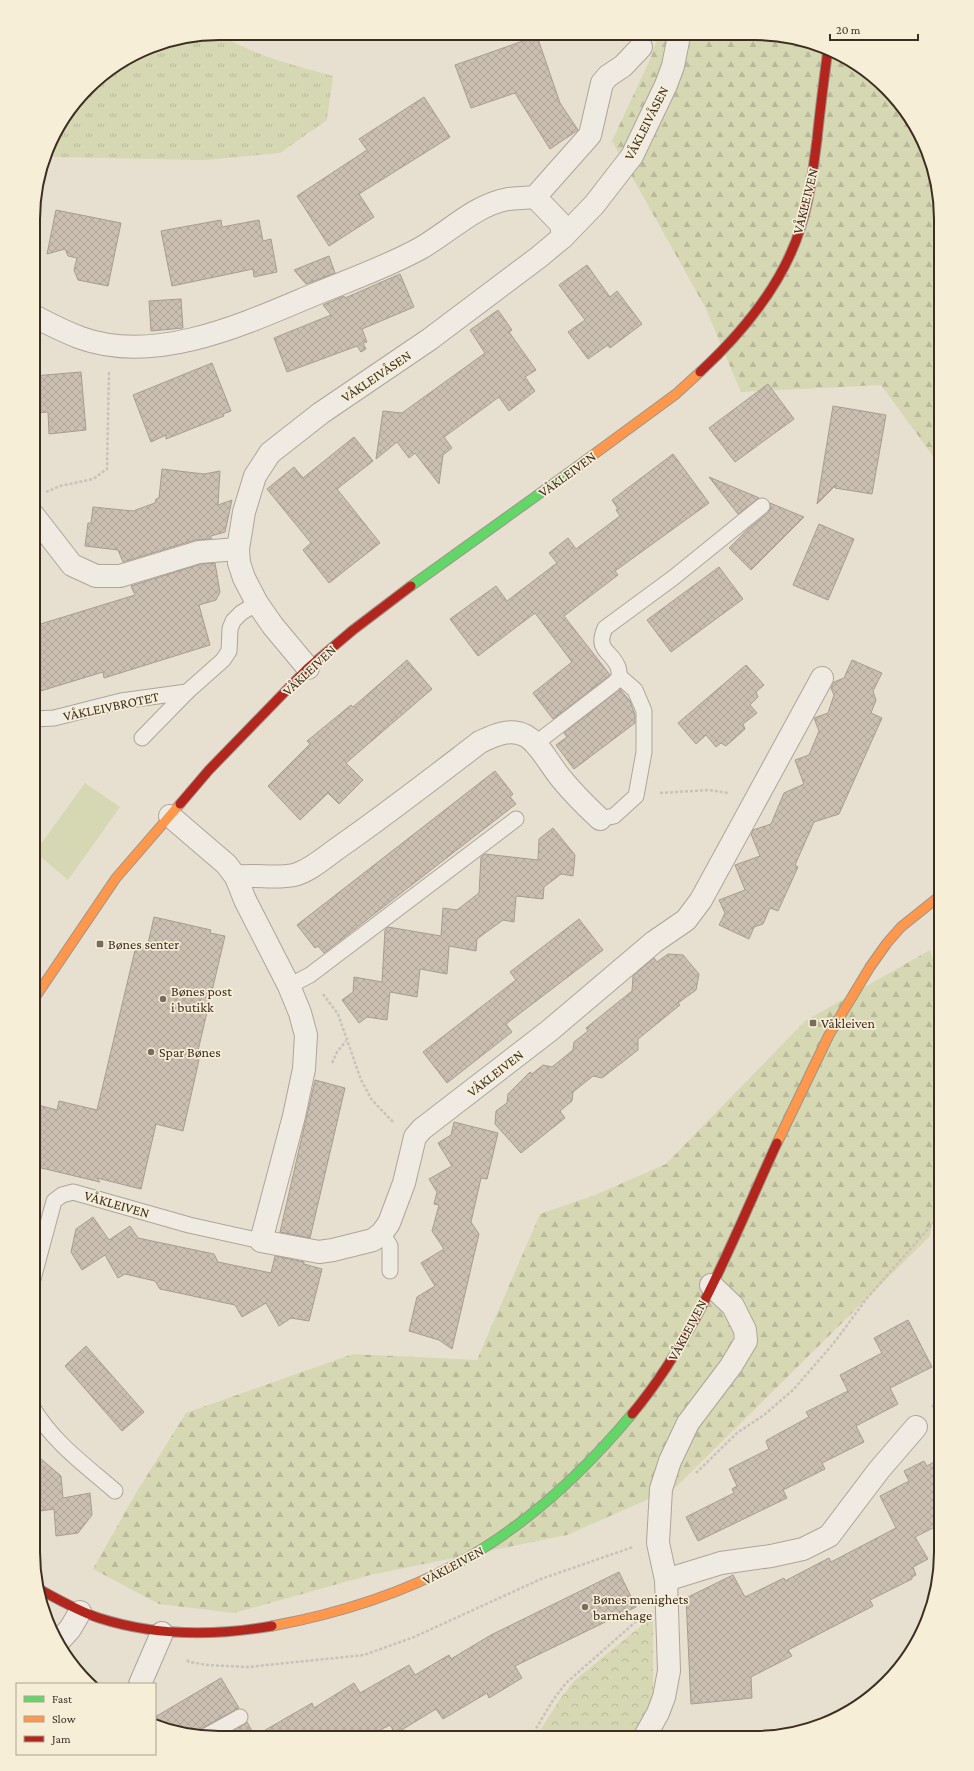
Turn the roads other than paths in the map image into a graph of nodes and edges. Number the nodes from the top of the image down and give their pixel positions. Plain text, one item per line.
1 (678, 40) edge
2 (641, 47) dead end
3 (827, 55) edge
4 (535, 197) junction
5 (563, 237) junction
6 (40, 319) edge
7 (762, 506) dead end
8 (40, 511) edge
9 (238, 549) junction
10 (257, 603) junction
11 (308, 668) junction
12 (620, 677) junction
13 (822, 678) dead end
14 (187, 692) junction
15 (40, 719) edge
16 (142, 738) dead end
17 (535, 744) junction
18 (170, 816) junction
19 (516, 819) dead end
20 (600, 819) joint
21 (236, 878) junction
22 (934, 902) edge
23 (289, 986) junction
24 (40, 990) edge
25 (382, 1233) junction
26 (260, 1241) junction
27 (40, 1253) edge
28 (390, 1271) dead end
29 (711, 1285) junction
30 (40, 1419) edge
31 (916, 1427) dead end
32 (115, 1491) dead end
33 (666, 1580) junction
34 (44, 1592) edge
35 (80, 1612) junction
36 (162, 1633) junction
37 (62, 1638) edge
38 (140, 1683) edge
39 (240, 1717) dead end
40 (215, 1731) edge
41 (648, 1731) edge

1 - 5 street, VÅKLEIVÅSEN
2 - 4 street
3 - 11 street, VÅKLEIVEN
4 - 5 street
4 - 6 street
5 - 9 street, VÅKLEIVÅSEN
7 - 12 lane
8 - 9 street
9 - 10 street, VÅKLEIVÅSEN
10 - 11 street, VÅKLEIVÅSEN
10 - 14 lane
11 - 18 street, VÅKLEIVEN
12 - 17 lane
12 - 20 lane
13 - 25 street, VÅKLEIVEN
14 - 15 lane, VÅKLEIVBROTET
14 - 16 lane
17 - 20 street
17 - 21 street
18 - 21 street
18 - 24 street, VÅKLEIVEN
19 - 23 lane
21 - 23 street
22 - 29 street, VÅKLEIVEN
23 - 26 street
25 - 26 street, VÅKLEIVEN
25 - 28 lane
26 - 27 lane, VÅKLEIVEN
29 - 33 street, VÅKLEIVEN
29 - 36 street, VÅKLEIVEN
30 - 32 lane
31 - 33 street
33 - 41 street, VÅKLEIVEN
34 - 35 street, VÅKLEIVEN
35 - 36 street, VÅKLEIVEN
35 - 37 street
36 - 38 street
39 - 40 lane

